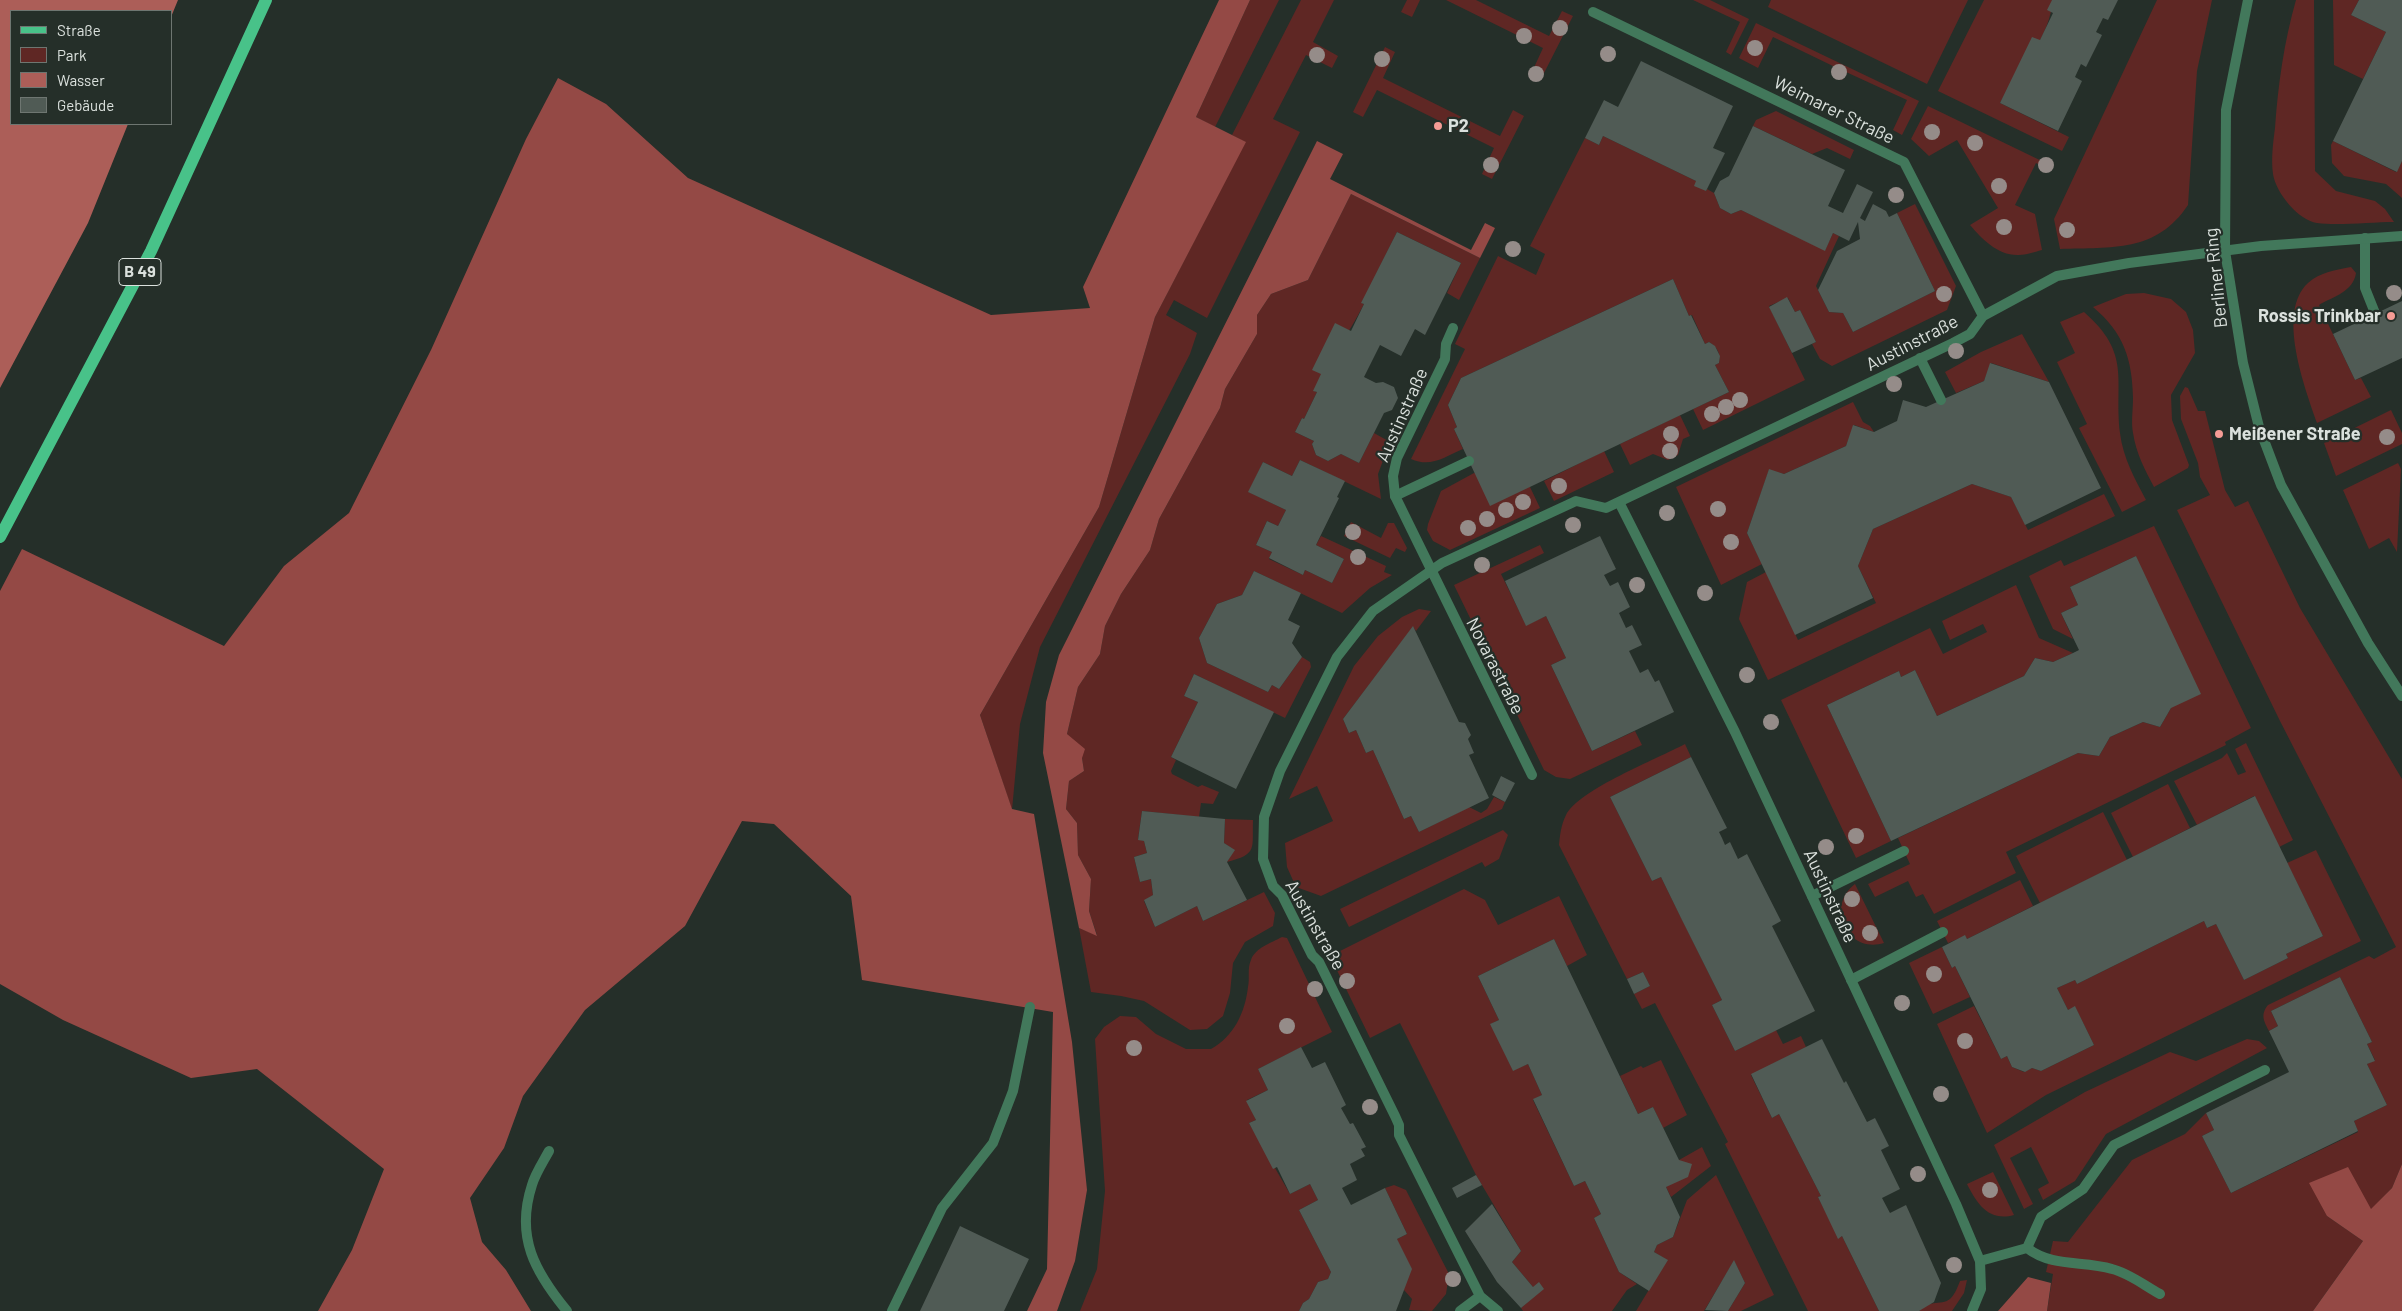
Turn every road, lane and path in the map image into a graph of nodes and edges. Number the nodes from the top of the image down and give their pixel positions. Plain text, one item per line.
1 (266, 0) edge
2 (2248, 0) edge
3 (1594, 12) dead end
4 (2402, 236) edge
5 (2365, 238) junction
6 (2225, 251) junction
7 (2375, 313) dead end
8 (1983, 316) junction
9 (1453, 328) dead end
10 (1920, 358) junction
11 (1941, 400) dead end
12 (1469, 461) dead end
13 (1395, 496) junction
14 (1619, 502) junction
15 (0, 537) edge
16 (1430, 571) junction
17 (2402, 696) edge
18 (1532, 775) dead end
19 (1904, 851) dead end
20 (1812, 896) junction
21 (1943, 932) dead end
22 (1851, 980) junction
23 (1030, 1007) dead end
24 (2265, 1070) dead end
25 (549, 1151) dead end
26 (2027, 1248) junction
27 (1980, 1261) junction
28 (2160, 1294) dead end
29 (1480, 1296) junction
30 (567, 1311) edge
31 (892, 1311) edge
32 (1460, 1311) edge
33 (1498, 1311) edge
34 (1972, 1311) edge

1 - 15 main road, B 49
2 - 6 street, Berliner Ring
3 - 8 street, Weimarer Straße
4 - 5 street
5 - 6 street
5 - 7 street
6 - 8 street, Austinstraße
6 - 17 street, Berliner Ring
8 - 10 street, Austinstraße
9 - 13 street, Austinstraße
10 - 11 street
10 - 14 street, Austinstraße
12 - 13 street
13 - 16 street, Austinstraße
14 - 16 street, Austinstraße
14 - 20 street, Austinstraße
16 - 18 street, Novarastraße
16 - 29 street, Austinstraße
19 - 20 street
20 - 22 street, Austinstraße
21 - 22 street
22 - 27 street, Austinstraße
23 - 31 street
24 - 26 street
25 - 30 street
26 - 27 street
26 - 28 street
27 - 34 street, Austinstraße
29 - 32 street
29 - 33 street, Austinstraße

